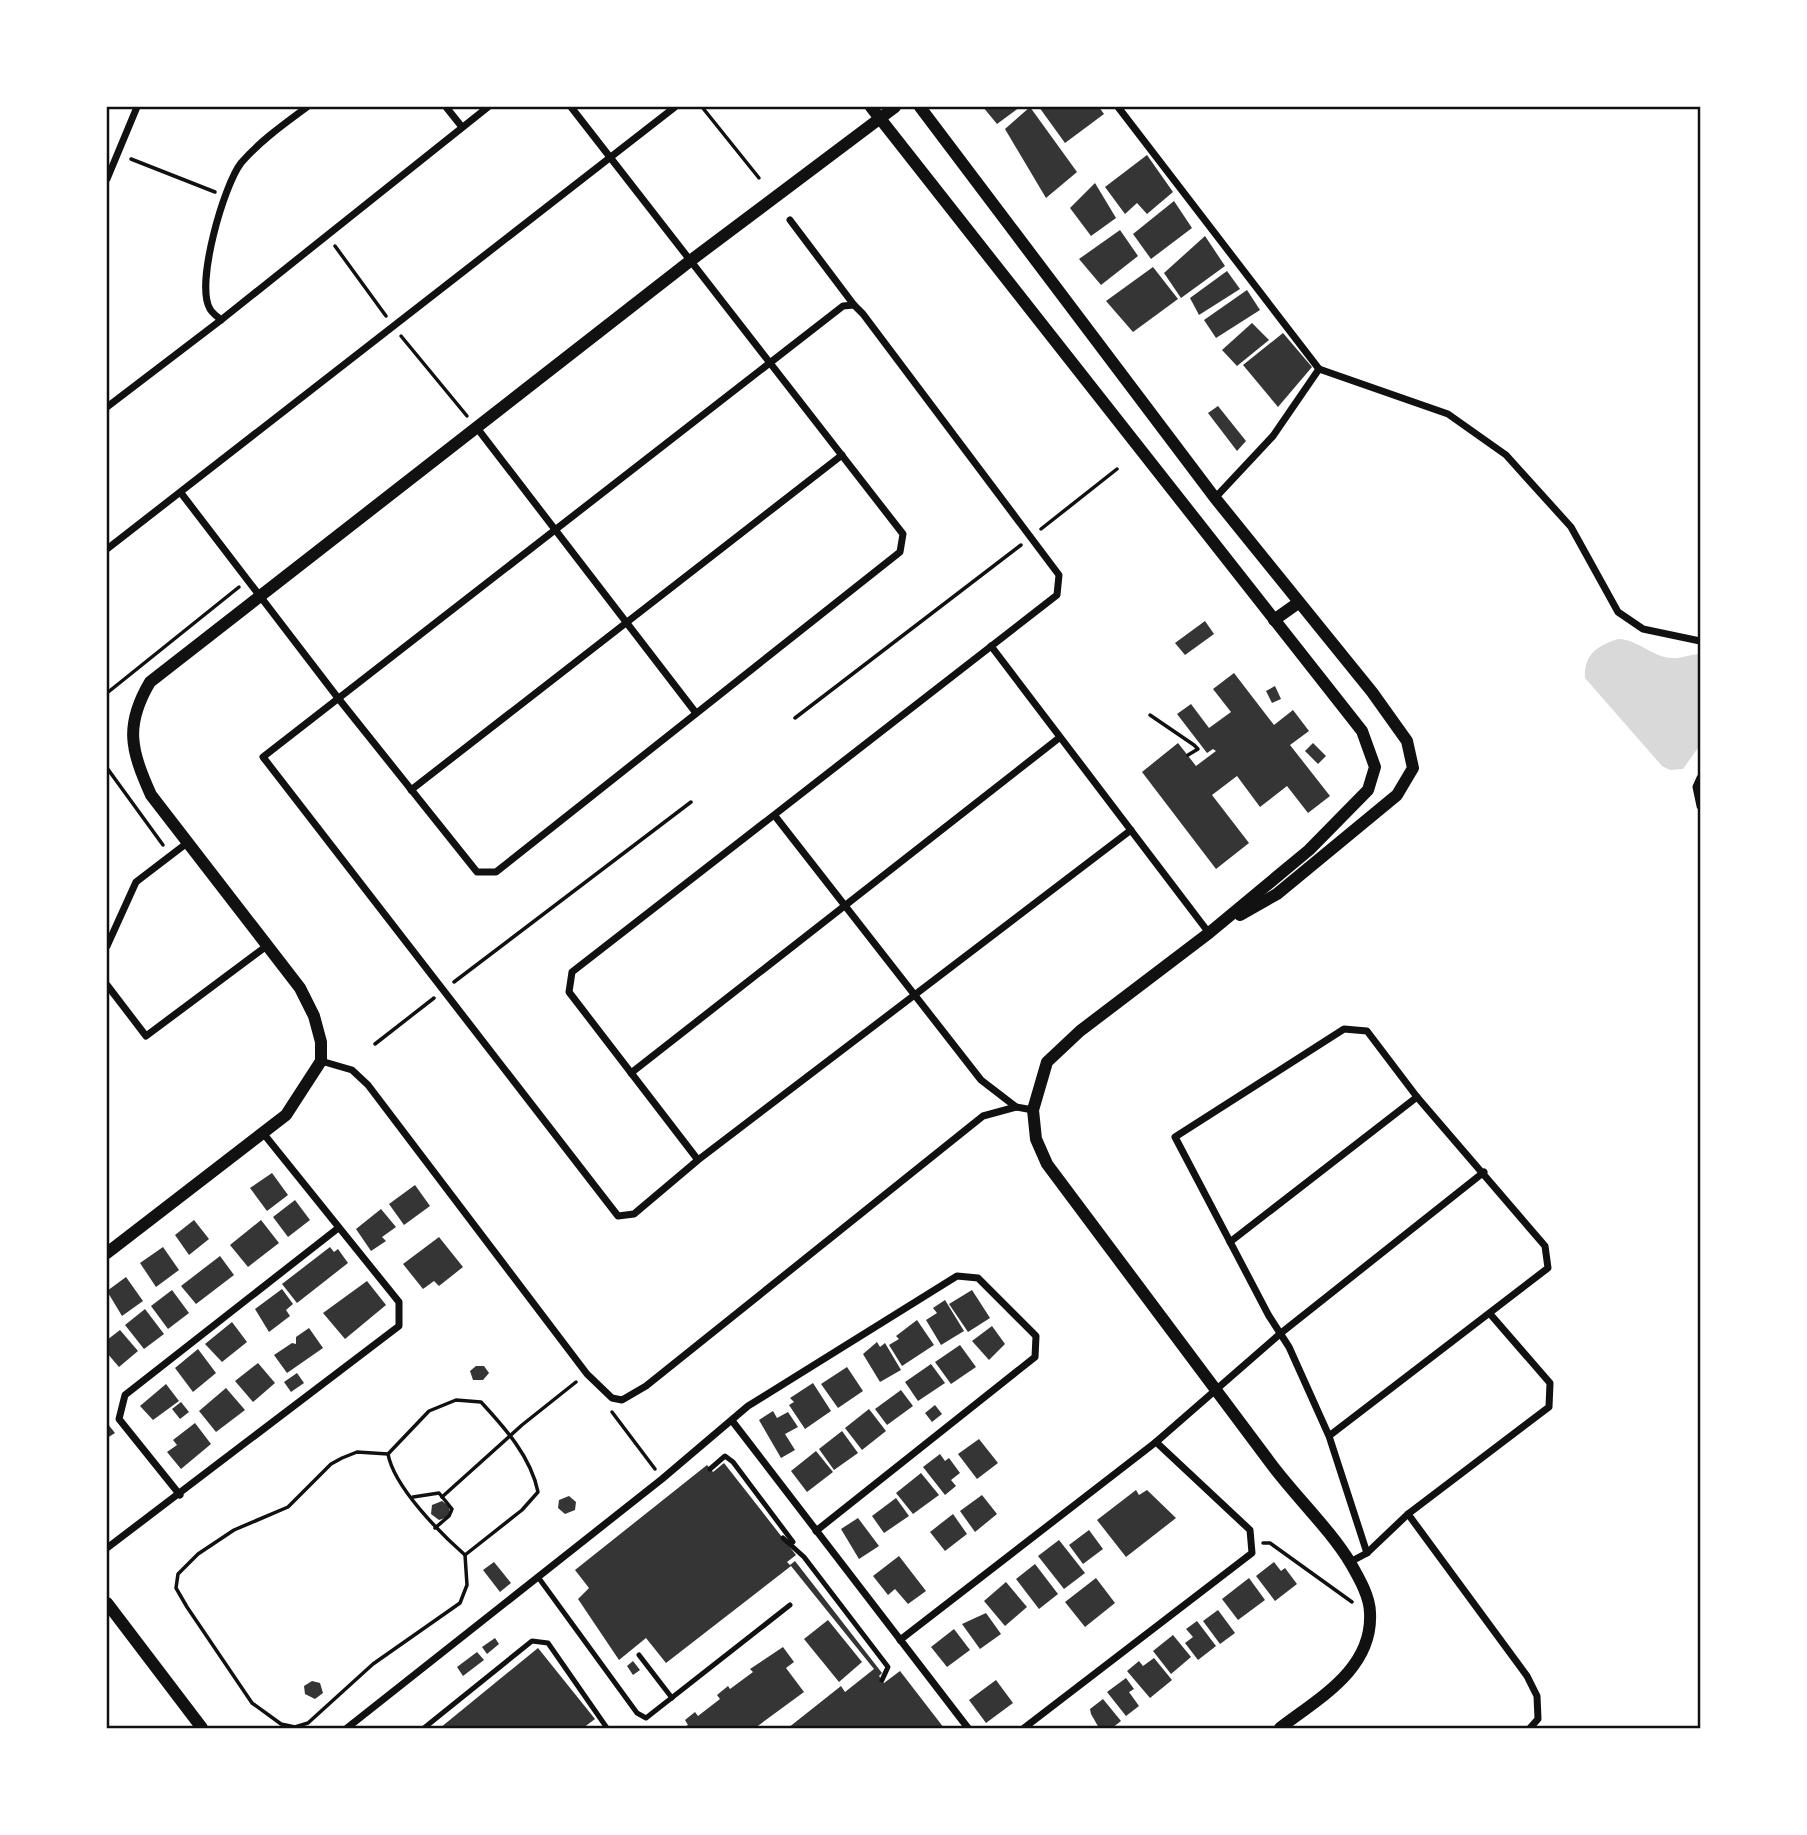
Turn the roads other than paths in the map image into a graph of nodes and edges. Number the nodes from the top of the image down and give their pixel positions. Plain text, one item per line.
1 (137, 107) edge
2 (307, 107) edge
3 (446, 107) edge
4 (488, 107) edge
5 (571, 107) edge
6 (675, 107) edge
7 (895, 107) edge
8 (920, 107) edge
9 (1118, 107) edge
10 (875, 112) edge
11 (462, 127) junction
12 (608, 156) junction
13 (107, 179) edge
14 (790, 220) dead end
15 (691, 261) junction
16 (854, 305) junction
17 (221, 320) junction
18 (770, 362) junction
19 (1319, 369) junction
20 (107, 407) edge
21 (477, 428) junction
22 (842, 455) junction
23 (181, 493) junction
24 (1215, 498) junction
25 (557, 531) junction
26 (107, 549) edge
27 (260, 596) junction
28 (1298, 603) junction
29 (1274, 620) junction
30 (625, 624) junction
31 (1700, 641) edge
32 (991, 646) junction
33 (338, 698) junction
34 (696, 713) junction
35 (1059, 738) junction
36 (1700, 778) edge
37 (411, 790) junction
38 (1700, 806) edge
39 (775, 816) junction
40 (1130, 830) junction
41 (187, 843) junction
42 (845, 907) junction
43 (1209, 933) junction
44 (269, 945) junction
45 (107, 946) edge
46 (107, 985) edge
47 (916, 994) junction
48 (321, 1061) junction
49 (631, 1073) junction
50 (1417, 1097) junction
51 (1016, 1107) junction
52 (1033, 1110) junction
53 (263, 1133) junction
54 (698, 1160) junction
55 (1484, 1172) junction
56 (337, 1229) junction
57 (1230, 1242) junction
58 (107, 1253) edge
59 (1490, 1315) junction
60 (1280, 1333) junction
61 (733, 1422) junction
62 (1329, 1436) junction
63 (1156, 1442) junction
64 (710, 1469) dead end
65 (180, 1494) junction
66 (1408, 1514) junction
67 (816, 1531) junction
68 (783, 1538) dead end
69 (107, 1548) edge
70 (1367, 1553) junction
71 (804, 1557) junction
72 (1350, 1562) junction
73 (538, 1577) junction
74 (107, 1604) edge
75 (790, 1605) dead end
76 (900, 1640) junction
77 (639, 1655) dead end
78 (882, 1680) dead end
79 (672, 1698) junction
80 (202, 1728) edge
81 (347, 1728) edge
82 (424, 1728) edge
83 (607, 1728) edge
84 (968, 1728) edge
85 (1024, 1728) edge
86 (1280, 1728) edge
87 (1530, 1728) edge

1 - 13 street
2 - 17 street
3 - 11 street
4 - 11 street
5 - 12 street
6 - 12 street
7 - 10 street
8 - 24 street
9 - 19 street
10 - 15 street
10 - 29 street
11 - 17 street
12 - 15 street
12 - 23 street
14 - 16 street
15 - 18 street
15 - 21 street
16 - 18 street
16 - 32 street
17 - 20 street
18 - 22 street
18 - 25 street
19 - 24 street
19 - 31 street
21 - 25 street
21 - 27 street
22 - 30 street
22 - 34 street
23 - 26 street
23 - 27 street
24 - 28 street
25 - 30 street
25 - 33 street
27 - 33 street
27 - 41 street
28 - 29 street
28 - 43 street
29 - 43 street
30 - 34 street
30 - 37 street
32 - 35 street
32 - 39 street
33 - 37 street
33 - 54 street
34 - 37 street
35 - 40 street
35 - 42 street
36 - 38 street
39 - 42 street
39 - 49 street
40 - 43 street
40 - 47 street
41 - 44 street
41 - 45 street
42 - 47 street
42 - 49 street
43 - 52 street
44 - 46 street
44 - 48 street
47 - 51 street
47 - 54 street
48 - 51 street
48 - 53 street
49 - 54 street
50 - 55 street
50 - 57 street
50 - 57 street
51 - 52 street
52 - 72 street
53 - 56 street
53 - 58 street
55 - 59 street
55 - 60 street
56 - 65 street
56 - 65 street
57 - 60 street
59 - 62 street
59 - 66 street
60 - 62 street
60 - 63 street
61 - 67 street
61 - 67 street
61 - 73 street
62 - 70 street
63 - 76 street
63 - 85 street
64 - 71 lane
65 - 69 street
66 - 70 street
66 - 87 street
67 - 76 street
68 - 71 lane
70 - 72 street
71 - 78 lane
72 - 86 street
73 - 79 lane
73 - 81 street
74 - 80 street
75 - 79 lane
76 - 84 street
77 - 79 lane
82 - 83 lane

